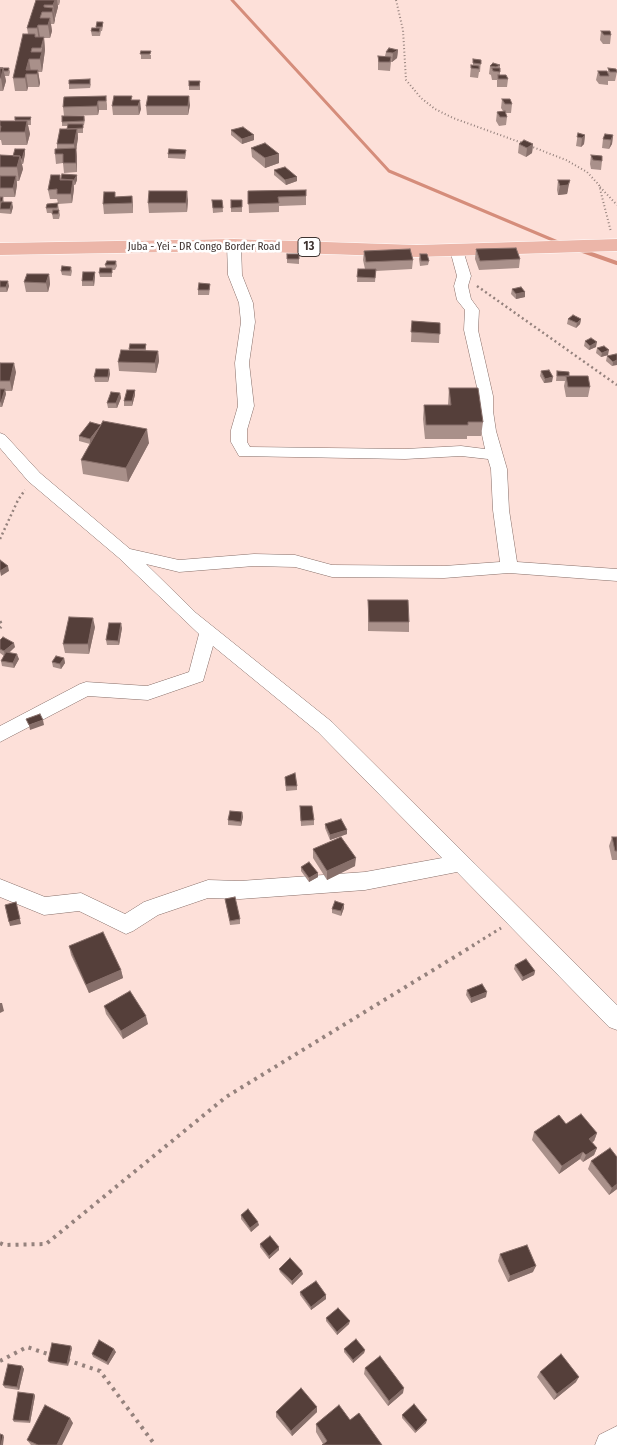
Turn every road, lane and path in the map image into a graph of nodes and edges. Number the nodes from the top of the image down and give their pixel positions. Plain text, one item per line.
1 (396, 0) edge
2 (599, 185) junction
3 (617, 205) edge
4 (234, 245) junction
5 (615, 245) edge
6 (0, 249) edge
7 (457, 250) junction
8 (464, 276) junction
9 (617, 385) edge
10 (0, 438) edge
11 (496, 456) junction
12 (34, 477) junction
13 (0, 539) edge
14 (126, 554) junction
15 (509, 567) junction
16 (617, 575) edge
17 (0, 621) edge
18 (0, 628) edge
19 (208, 632) junction
20 (0, 735) edge
21 (461, 864) junction
22 (0, 888) edge
23 (516, 918) junction
24 (617, 1020) edge
25 (0, 1243) edge
26 (54, 1356) edge
27 (63, 1359) edge
28 (0, 1361) edge
29 (617, 1440) edge
30 (154, 1445) edge
31 (609, 1445) edge

1 - 2 path
2 - 3 path
2 - 5 path
4 - 6 main road, Juba - Yei - DR Congo Border Road / 13
4 - 7 main road, Juba - Yei - DR Congo Border Road / 13
4 - 11 street
5 - 7 main road, Juba - Yei - DR Congo Border Road / 13
7 - 8 street
8 - 9 path
8 - 11 street
10 - 12 street
11 - 15 street
12 - 13 path
12 - 14 street
14 - 15 street
14 - 19 street
15 - 16 street
17 - 18 path
19 - 20 street
19 - 21 street
21 - 22 street
21 - 23 street
23 - 24 street
23 - 25 path
26 - 28 path
27 - 30 path
29 - 31 street

